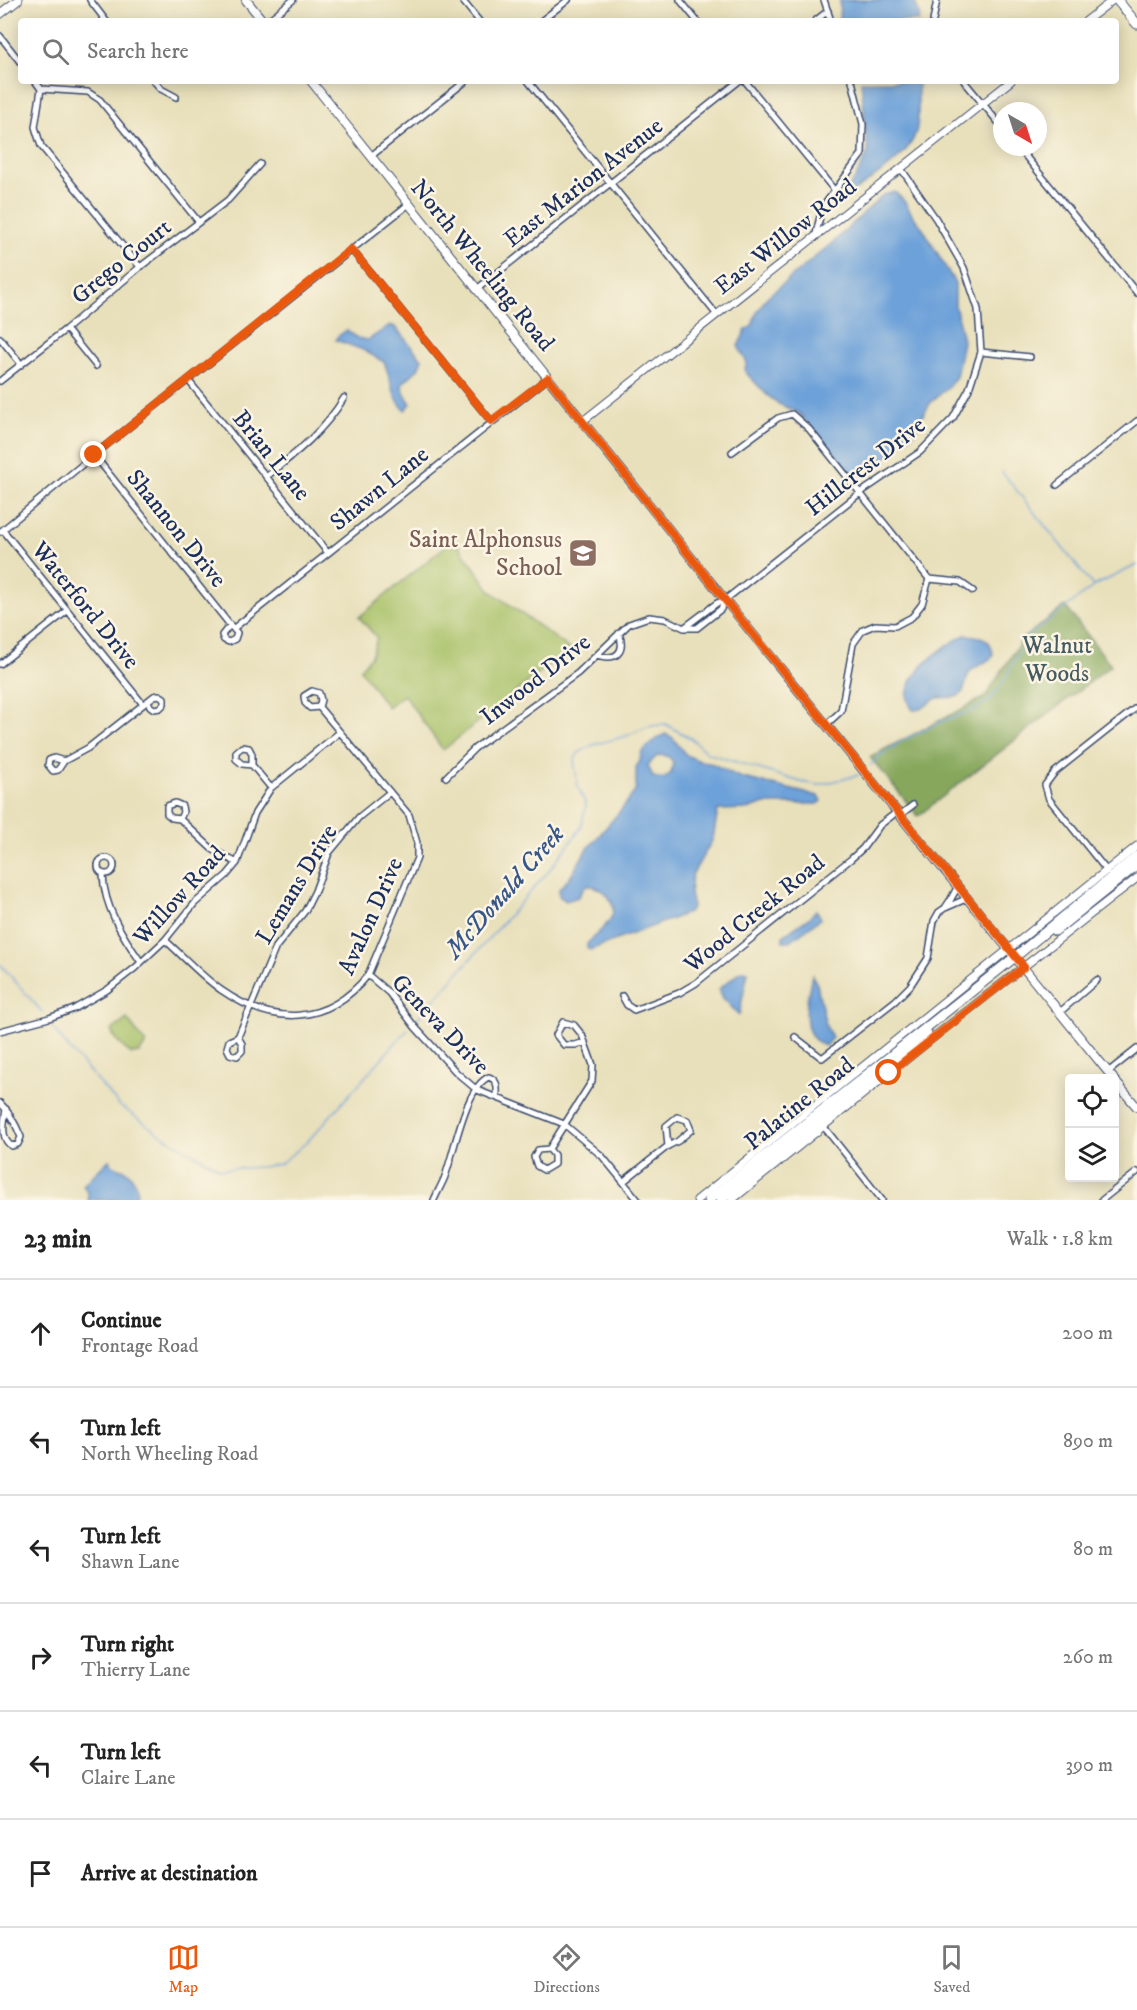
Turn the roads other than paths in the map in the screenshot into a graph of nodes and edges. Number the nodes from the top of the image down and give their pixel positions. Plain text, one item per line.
1 (18, 0) edge
2 (90, 0) edge
3 (246, 0) edge
4 (293, 0) edge
5 (462, 0) edge
6 (568, 0) edge
7 (680, 0) edge
8 (824, 0) edge
9 (937, 0) edge
10 (1115, 0) edge
11 (828, 11) junction
12 (0, 14) edge
13 (104, 18) edge
14 (262, 18) edge
15 (269, 18) edge
16 (477, 18) edge
17 (545, 18) edge
18 (695, 18) edge
19 (819, 18) edge
20 (830, 18) edge
21 (934, 18) edge
22 (1090, 18) edge
23 (1137, 24) edge
24 (0, 36) edge
25 (18, 59) edge
26 (37, 84) edge
27 (157, 84) edge
28 (313, 84) edge
29 (462, 84) edge
30 (530, 84) edge
31 (735, 84) edge
32 (747, 84) edge
33 (853, 84) edge
34 (967, 84) edge
35 (1007, 84) edge
36 (41, 89) junction
37 (176, 97) dead end
38 (983, 103) junction
39 (993, 116) edge
40 (371, 156) junction
41 (1025, 156) edge
42 (260, 164) dead end
43 (902, 170) junction
44 (611, 184) junction
45 (835, 191) junction
46 (409, 204) junction
47 (198, 221) junction
48 (814, 239) junction
49 (351, 249) junction
50 (140, 267) junction
51 (477, 289) junction
52 (1137, 293) edge
53 (717, 315) junction
54 (66, 329) junction
55 (0, 338) edge
56 (981, 352) junction
57 (1030, 357) dead end
58 (21, 364) junction
59 (96, 366) dead end
60 (548, 378) junction
61 (188, 380) junction
62 (0, 381) edge
63 (344, 398) dead end
64 (491, 421) junction
65 (1137, 421) edge
66 (583, 422) junction
67 (732, 452) dead end
68 (94, 455) junction
69 (266, 477) junction
70 (1057, 485) dead end
71 (860, 493) junction
72 (1, 531) edge
73 (328, 553) junction
74 (928, 579) junction
75 (973, 591) dead end
76 (725, 600) junction
77 (68, 611) junction
78 (232, 626) joint
79 (619, 633) junction
80 (597, 655) junction
81 (0, 664) edge
82 (319, 707) dead end
83 (1137, 708) edge
84 (827, 724) junction
85 (340, 732) junction
86 (64, 761) dead end
87 (252, 765) dead end
88 (446, 777) dead end
89 (271, 788) junction
90 (390, 792) junction
91 (913, 805) dead end
92 (899, 813) junction
93 (180, 819) dead end
94 (1137, 846) edge
95 (1137, 856) edge
96 (237, 863) junction
97 (1137, 865) edge
98 (1107, 871) junction
99 (103, 875) dead end
100 (1137, 878) edge
101 (958, 886) junction
102 (968, 898) junction
103 (945, 908) junction
104 (165, 940) junction
105 (1016, 959) junction
106 (141, 962) junction
107 (368, 975) junction
108 (1097, 980) dead end
109 (622, 996) dead end
110 (251, 1008) junction
111 (1060, 1012) junction
112 (0, 1031) edge
113 (238, 1037) dead end
114 (795, 1037) dead end
115 (585, 1042) junction
116 (1137, 1049) edge
117 (902, 1063) junction
118 (1110, 1074) edge
119 (1115, 1074) edge
120 (1119, 1085) edge
121 (477, 1090) junction
122 (497, 1096) junction
123 (845, 1101) junction
124 (0, 1103) edge
125 (1137, 1107) edge
126 (6, 1109) junction
127 (564, 1124) junction
128 (824, 1127) junction
129 (668, 1146) junction
130 (549, 1149) dead end
131 (1137, 1172) edge
132 (624, 1181) junction
133 (635, 1198) edge
134 (434, 1200) edge
135 (697, 1200) edge
136 (709, 1200) edge
137 (721, 1200) edge
138 (732, 1200) edge
139 (882, 1200) edge
140 (1102, 1200) edge

1 - 12 main road
2 - 13 street
3 - 14 main road
4 - 15 street
5 - 16 street
6 - 17 street
7 - 18 street
8 - 11 street
9 - 21 street
10 - 22 street
10 - 23 main road
11 - 19 street
11 - 20 street
24 - 25 street
26 - 36 street
27 - 37 street
28 - 40 main road, North Wheeling Road
29 - 40 street
30 - 44 street
31 - 44 street, East Marion Avenue
32 - 45 street
33 - 45 street
34 - 38 street
35 - 38 street, East Willow Road
36 - 47 street
36 - 50 street
38 - 39 street
38 - 43 street, East Willow Road
40 - 46 main road, North Wheeling Road
41 - 52 street
42 - 47 street, Grego Court
43 - 48 street, East Willow Road
43 - 56 street, Hillcrest Drive
44 - 51 street, East Marion Avenue
44 - 53 street
45 - 48 street
46 - 49 street
46 - 51 main road, North Wheeling Road
47 - 50 street, Grego Court
48 - 53 street, East Willow Road
49 - 61 street
49 - 64 street
50 - 54 street, Grego Court
51 - 60 main road, North Wheeling Road
53 - 66 street, East Willow Road
54 - 58 street, Grego Court
54 - 59 street
55 - 58 street
56 - 57 street
56 - 71 street, Hillcrest Drive
58 - 62 street, Grego Court
60 - 64 street, Shawn Lane
60 - 66 main road, North Wheeling Road
61 - 68 street
61 - 69 street, Brian Lane
63 - 69 street
64 - 73 street, Shawn Lane
65 - 70 street
66 - 76 main road, North Wheeling Road
67 - 71 street
68 - 72 street
68 - 78 street, Shannon Drive
69 - 73 street, Brian Lane
71 - 74 street
71 - 76 street, Hillcrest Drive
72 - 77 street, Waterford Drive
73 - 78 street, Shawn Lane
74 - 75 street
74 - 84 street
76 - 79 street, Inwood Drive
76 - 84 main road, North Wheeling Road
77 - 81 street
77 - 86 street, Waterford Drive
79 - 80 street, Inwood Drive
79 - 80 street
80 - 88 street, Inwood Drive
82 - 85 street, Avalon Drive
83 - 98 street
84 - 92 main road, North Wheeling Road
85 - 89 street, Willow Road
85 - 90 street, Avalon Drive
87 - 89 street
89 - 96 street, Willow Road
90 - 107 street, Avalon Drive
90 - 110 street, Lemans Drive
91 - 92 street
92 - 101 main road, North Wheeling Road
92 - 109 street, Wood Creek Road
93 - 96 street
94 - 98 street
95 - 105 main road, Palatine Road
96 - 104 street, Willow Road
97 - 105 main road, Palatine Road
98 - 105 street
99 - 106 street
100 - 105 street
101 - 102 main road, North Wheeling Road
101 - 103 street
102 - 103 street
102 - 105 main road, North Wheeling Road
103 - 114 street
104 - 106 street, Willow Road
104 - 110 street, Avalon Drive
105 - 111 main road, North Wheeling Road
105 - 117 street
105 - 123 main road, Palatine Road
105 - 135 street
105 - 136 main road, Palatine Road
106 - 112 street, Willow Road
107 - 110 street, Avalon Drive
107 - 121 street, Geneva Drive
108 - 111 street
110 - 113 street, Lemans Drive
111 - 118 main road, North Wheeling Road
115 - 115 street
115 - 127 street
116 - 119 street
117 - 123 main road
117 - 128 street
120 - 125 main road, North Wheeling Road
121 - 122 street, Geneva Drive
121 - 122 street
121 - 134 street
122 - 127 street, Geneva Drive
123 - 137 main road, Palatine Road
124 - 126 street
126 - 126 street
127 - 130 street
127 - 132 street, Geneva Drive
128 - 138 street
128 - 139 street
129 - 129 street
129 - 132 street
131 - 140 street
132 - 133 street, Geneva Drive

